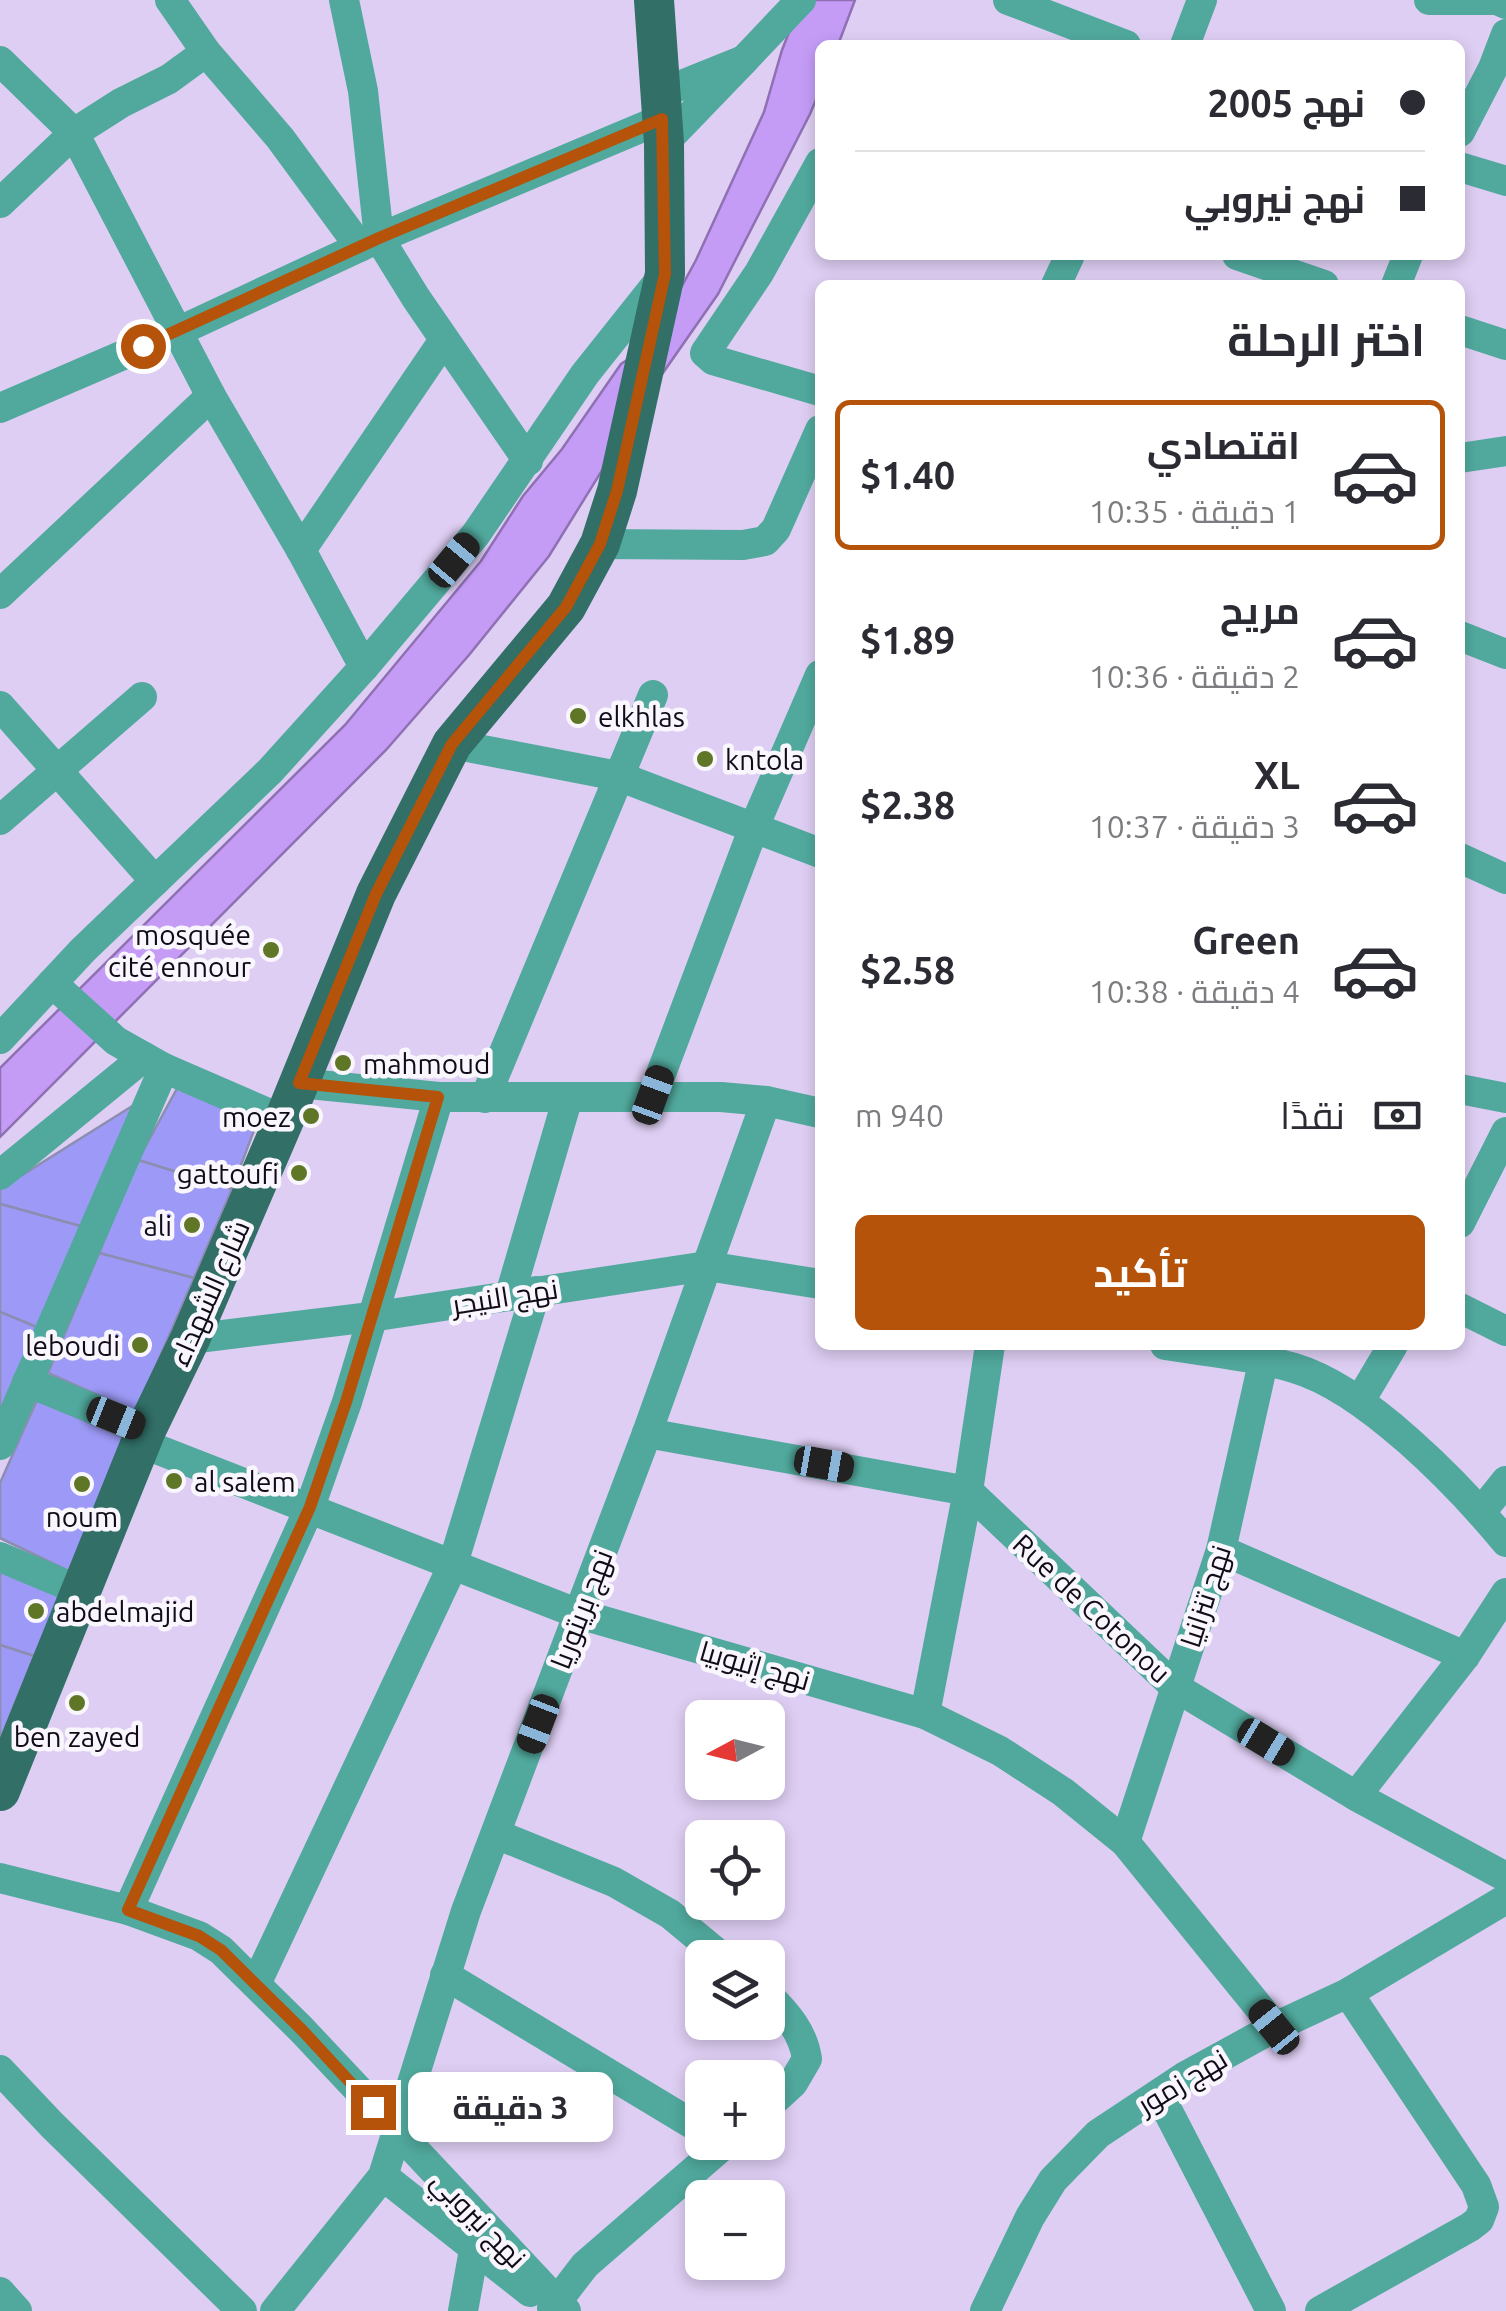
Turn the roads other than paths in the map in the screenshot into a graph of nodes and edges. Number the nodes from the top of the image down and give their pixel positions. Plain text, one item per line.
1 (170, 0) edge
2 (344, 0) edge
3 (654, 0) edge
4 (802, 0) edge
5 (1008, 0) edge
6 (1202, 0) edge
7 (1429, 0) edge
8 (1505, 2) edge
9 (1506, 34) edge
10 (1113, 40) edge
11 (1187, 40) edge
12 (206, 52) junction
13 (744, 60) junction
14 (0, 61) edge
15 (663, 118) junction
16 (1465, 122) edge
17 (74, 133) junction
18 (1465, 169) edge
19 (815, 172) edge
20 (1506, 181) edge
21 (0, 203) edge
22 (370, 242) junction
23 (1239, 266) edge
24 (665, 274) junction
25 (1302, 280) edge
26 (179, 330) junction
27 (1465, 332) edge
28 (444, 340) junction
29 (1506, 345) edge
30 (815, 389) edge
31 (211, 396) junction
32 (0, 408) edge
33 (815, 441) edge
34 (1506, 452) edge
35 (1465, 457) edge
36 (528, 461) junction
37 (600, 544) junction
38 (301, 550) junction
39 (0, 594) edge
40 (1465, 638) edge
41 (1506, 654) edge
42 (364, 667) junction
43 (815, 684) edge
44 (653, 695) dead end
45 (142, 697) dead end
46 (0, 706) edge
47 (452, 744) junction
48 (57, 768) junction
49 (618, 776) junction
50 (0, 820) edge
51 (754, 827) junction
52 (815, 851) edge
53 (1465, 870) edge
54 (1506, 878) edge
55 (155, 881) junction
56 (56, 987) junction
57 (0, 1039) edge
58 (154, 1063) junction
59 (299, 1083) junction
60 (1465, 1089) edge
61 (653, 1095) junction
62 (438, 1097) junction
63 (568, 1097) junction
64 (485, 1098) junction
65 (1506, 1098) edge
66 (766, 1101) junction
67 (815, 1108) edge
68 (284, 1120) junction
69 (1506, 1132) edge
70 (0, 1175) edge
71 (1465, 1213) edge
72 (707, 1266) junction
73 (815, 1283) edge
74 (523, 1293) junction
75 (1465, 1310) edge
76 (371, 1318) junction
77 (1506, 1331) edge
78 (190, 1339) junction
79 (989, 1350) edge
80 (1222, 1350) edge
81 (1390, 1350) edge
82 (1266, 1354) edge
83 (27, 1382) junction
84 (1360, 1399) junction
85 (648, 1433) junction
86 (144, 1436) junction
87 (0, 1445) edge
88 (1506, 1481) edge
89 (968, 1491) junction
90 (310, 1507) junction
91 (1481, 1512) junction
92 (1506, 1542) edge
93 (1221, 1550) junction
94 (0, 1558) edge
95 (452, 1567) junction
96 (81, 1591) junction
97 (1506, 1593) edge
98 (579, 1614) junction
99 (1464, 1656) junction
100 (1175, 1687) junction
101 (926, 1714) junction
102 (0, 1791) edge
103 (1356, 1796) junction
104 (496, 1834) junction
105 (1125, 1842) junction
106 (1506, 1877) edge
107 (0, 1878) edge
108 (1506, 1899) edge
109 (128, 1910) junction
110 (701, 1940) edge
111 (444, 1975) junction
112 (256, 1984) junction
113 (1348, 1993) junction
114 (785, 2011) edge
115 (1274, 2027) junction
116 (0, 2070) edge
117 (785, 2090) edge
118 (1159, 2094) junction
119 (685, 2120) edge
120 (397, 2132) junction
121 (706, 2160) edge
122 (384, 2176) junction
123 (474, 2250) junction
124 (0, 2292) edge
125 (558, 2308) edge
126 (17, 2311) edge
127 (242, 2311) edge
128 (274, 2311) edge
129 (463, 2311) edge
130 (985, 2311) edge
131 (1271, 2311) edge
132 (1320, 2311) edge

1 - 12 street
2 - 22 street
3 - 15 main road, شارع الشهداء
4 - 13 street
5 - 10 street
6 - 11 street
7 - 8 street
9 - 16 street
12 - 17 street
12 - 22 street
13 - 15 street
13 - 15 street
14 - 17 street
15 - 22 street
15 - 24 main road, شارع الشهداء
17 - 21 street
17 - 26 street
18 - 20 street
19 - 30 street
22 - 26 street
22 - 28 street
23 - 25 street
24 - 36 street
24 - 37 main road, شارع الشهداء
26 - 31 street
26 - 32 street
27 - 29 street
28 - 36 street
28 - 38 street
31 - 38 street
31 - 39 street
33 - 37 street
34 - 35 street
36 - 42 street
37 - 47 main road, شارع الشهداء
38 - 42 street
40 - 41 street
42 - 55 street
43 - 51 street
44 - 49 street
45 - 48 street
46 - 48 street
47 - 49 street
47 - 59 main road, شارع الشهداء
48 - 50 street
48 - 55 street
49 - 51 street
49 - 64 street
51 - 52 street
51 - 61 street
53 - 54 street
55 - 56 street
56 - 57 street
56 - 58 street
58 - 68 street
58 - 70 street
58 - 83 street
59 - 62 street
59 - 68 main road, شارع الشهداء
60 - 65 street
61 - 63 street
61 - 66 street
62 - 64 street
62 - 76 street
63 - 64 street
63 - 74 street
66 - 67 street
66 - 72 street, نهج بريتوريا
68 - 78 main road, شارع الشهداء
69 - 71 street
72 - 73 street, نهج النيجر
72 - 74 street, نهج النيجر
72 - 85 street, نهج بريتوريا
74 - 76 street, نهج النيجر
74 - 95 street
75 - 77 street
76 - 78 street, نهج النيجر
76 - 90 street
78 - 86 main road, شارع الشهداء
79 - 89 street
80 - 82 street
81 - 84 street
82 - 84 street
82 - 93 street, نهج تنزانيا
83 - 86 street, نهج إثيوبيا
83 - 87 street
84 - 91 street
85 - 89 street
85 - 98 street, نهج بريتوريا
86 - 90 street, نهج إثيوبيا
86 - 96 main road, شارع الشهداء
88 - 91 street
89 - 100 street, Rue de Cotonou
89 - 101 street
90 - 95 street, نهج إثيوبيا
90 - 109 street
91 - 92 street
93 - 99 street
93 - 100 street, نهج تنزانيا
94 - 96 street
95 - 98 street, نهج إثيوبيا
95 - 112 street
96 - 102 main road, شارع الشهداء
97 - 99 street
98 - 101 street, نهج إثيوبيا
98 - 104 street, نهج بريتوريا
99 - 103 street
100 - 103 street, Rue de Cotonou
100 - 105 street, نهج تنزانيا
101 - 105 street, نهج إثيوبيا
103 - 106 street, Rue de Cotonou
104 - 110 street
104 - 111 street, نهج بريتوريا
105 - 115 street, نهج إثيوبيا
107 - 109 street, نهج نيروبي
108 - 113 street, نهج زمور
109 - 112 street, نهج نيروبي
111 - 119 street
111 - 120 street, نهج بريتوريا
112 - 120 street, نهج نيروبي
113 - 115 street, نهج زمور
113 - 132 street
114 - 117 street
115 - 118 street, نهج زمور
116 - 127 street
118 - 130 street, نهج زمور
118 - 131 street
120 - 122 street, نهج بريتوريا
120 - 125 street, نهج نيروبي
121 - 125 street
122 - 123 street
122 - 128 street
123 - 125 street
123 - 129 street
124 - 126 street

